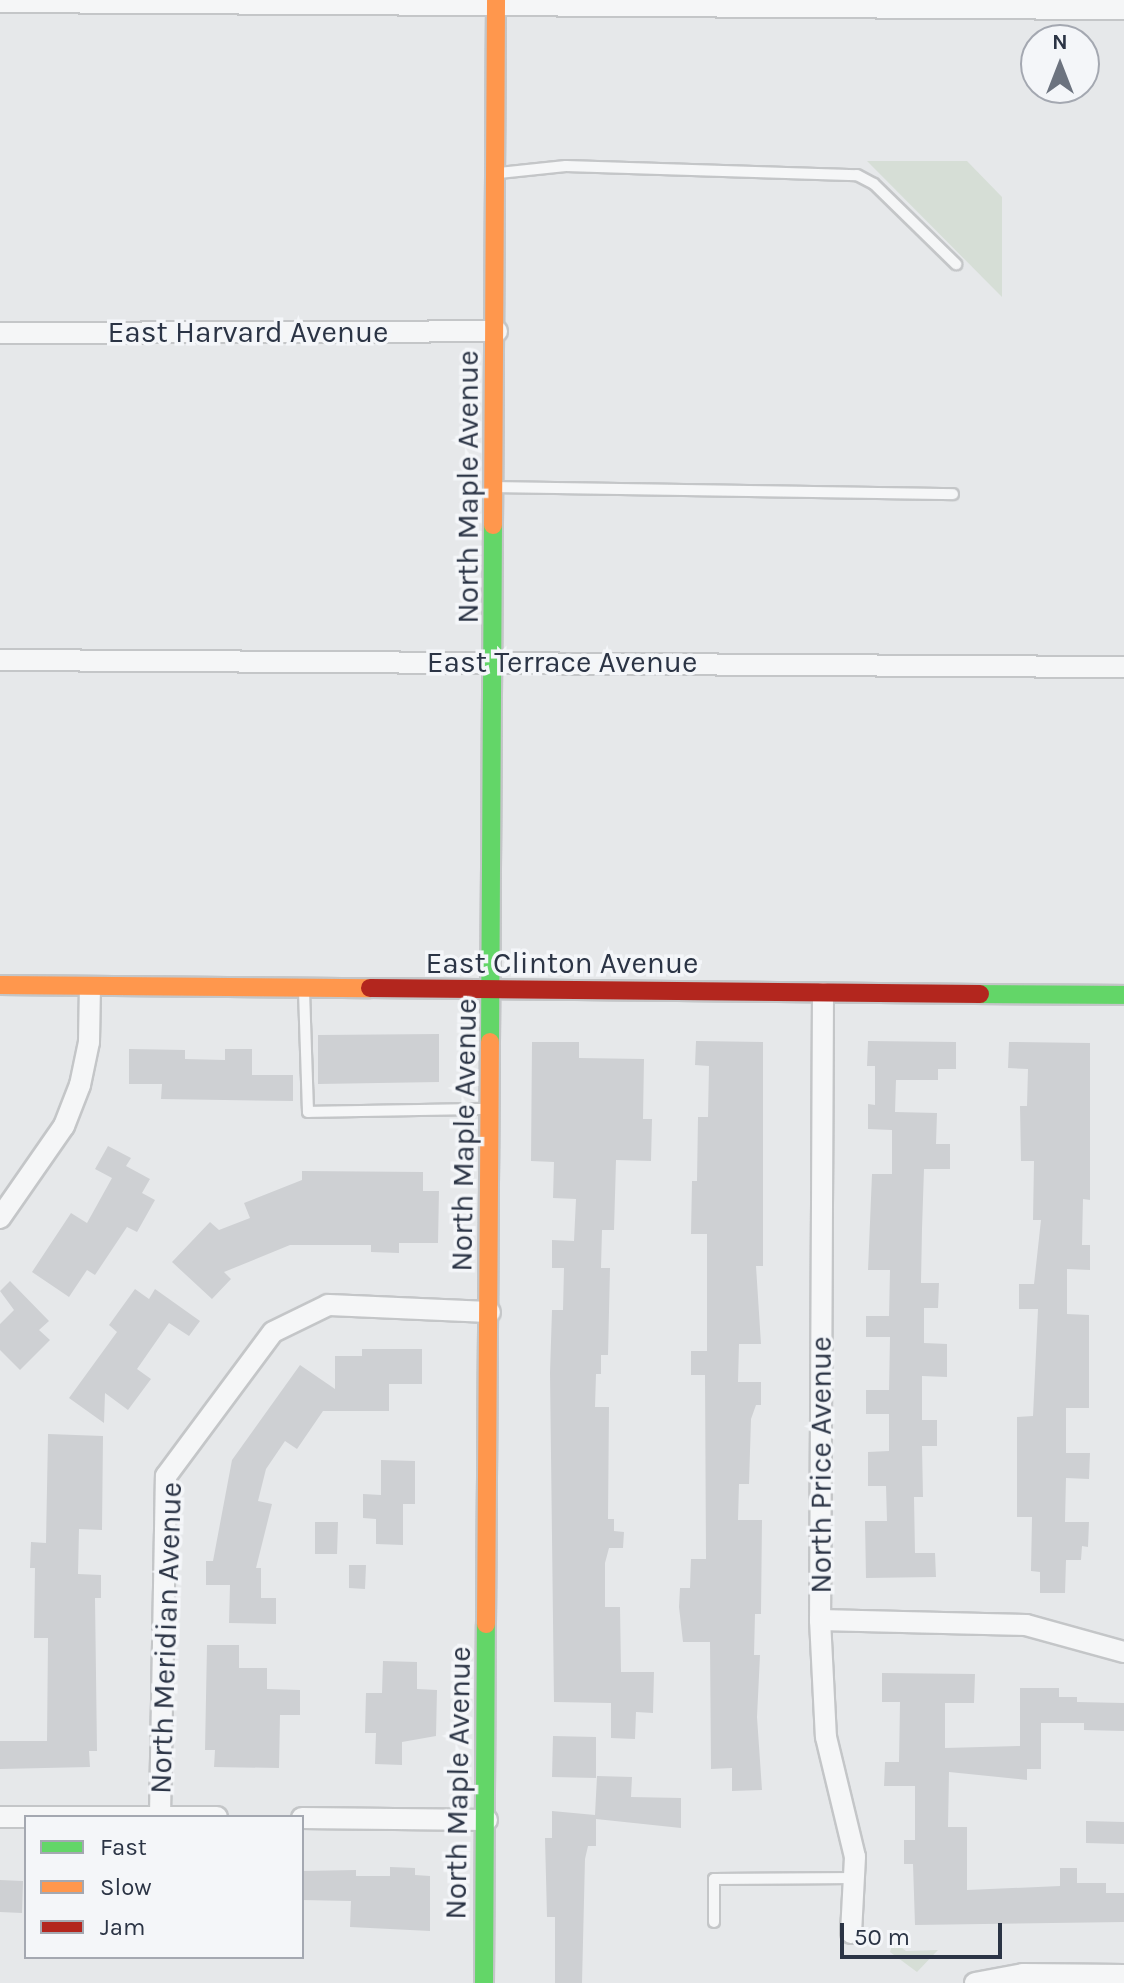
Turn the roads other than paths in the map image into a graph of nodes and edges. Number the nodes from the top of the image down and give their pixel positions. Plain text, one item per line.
1 (0, 2) edge
2 (496, 2) edge
3 (1124, 9) edge
4 (497, 173) junction
5 (956, 264) dead end
6 (497, 331) junction
7 (0, 333) edge
8 (496, 487) junction
9 (953, 494) dead end
10 (0, 660) edge
11 (495, 661) junction
12 (1124, 667) edge
13 (0, 985) edge
14 (90, 987) junction
15 (304, 989) junction
16 (494, 991) junction
17 (823, 993) junction
18 (1124, 995) edge
19 (493, 1109) junction
20 (0, 1218) edge
21 (490, 1312) junction
22 (820, 1620) junction
23 (1124, 1652) edge
24 (160, 1815) edge
25 (0, 1817) edge
26 (24, 1817) edge
27 (304, 1818) edge
28 (487, 1820) junction
29 (857, 1878) junction
30 (714, 1922) dead end
31 (851, 1933) dead end
32 (1124, 1975) edge
33 (484, 1983) edge
34 (975, 1983) edge

1 - 2 street
2 - 3 street
2 - 4 street, North Maple Avenue
4 - 5 lane
4 - 6 street, North Maple Avenue
6 - 7 street, East Harvard Avenue
6 - 8 street, North Maple Avenue
8 - 9 lane
8 - 11 street, North Maple Avenue
10 - 11 street, East Terrace Avenue
11 - 12 street, East Terrace Avenue
11 - 16 street, North Maple Avenue
13 - 14 street, East Clinton Avenue
14 - 15 street, East Clinton Avenue
14 - 20 street
15 - 16 street, East Clinton Avenue
15 - 19 lane
16 - 17 street, East Clinton Avenue
16 - 19 street, North Maple Avenue
17 - 18 street, East Clinton Avenue
17 - 22 street, North Price Avenue
19 - 21 street, North Maple Avenue
21 - 24 street, North Meridian Avenue
21 - 28 street, North Maple Avenue
22 - 23 street
22 - 29 street, North Price Avenue
25 - 26 street
27 - 28 street
28 - 33 street, North Maple Avenue
29 - 30 lane
29 - 31 street, North Price Avenue
32 - 34 street

